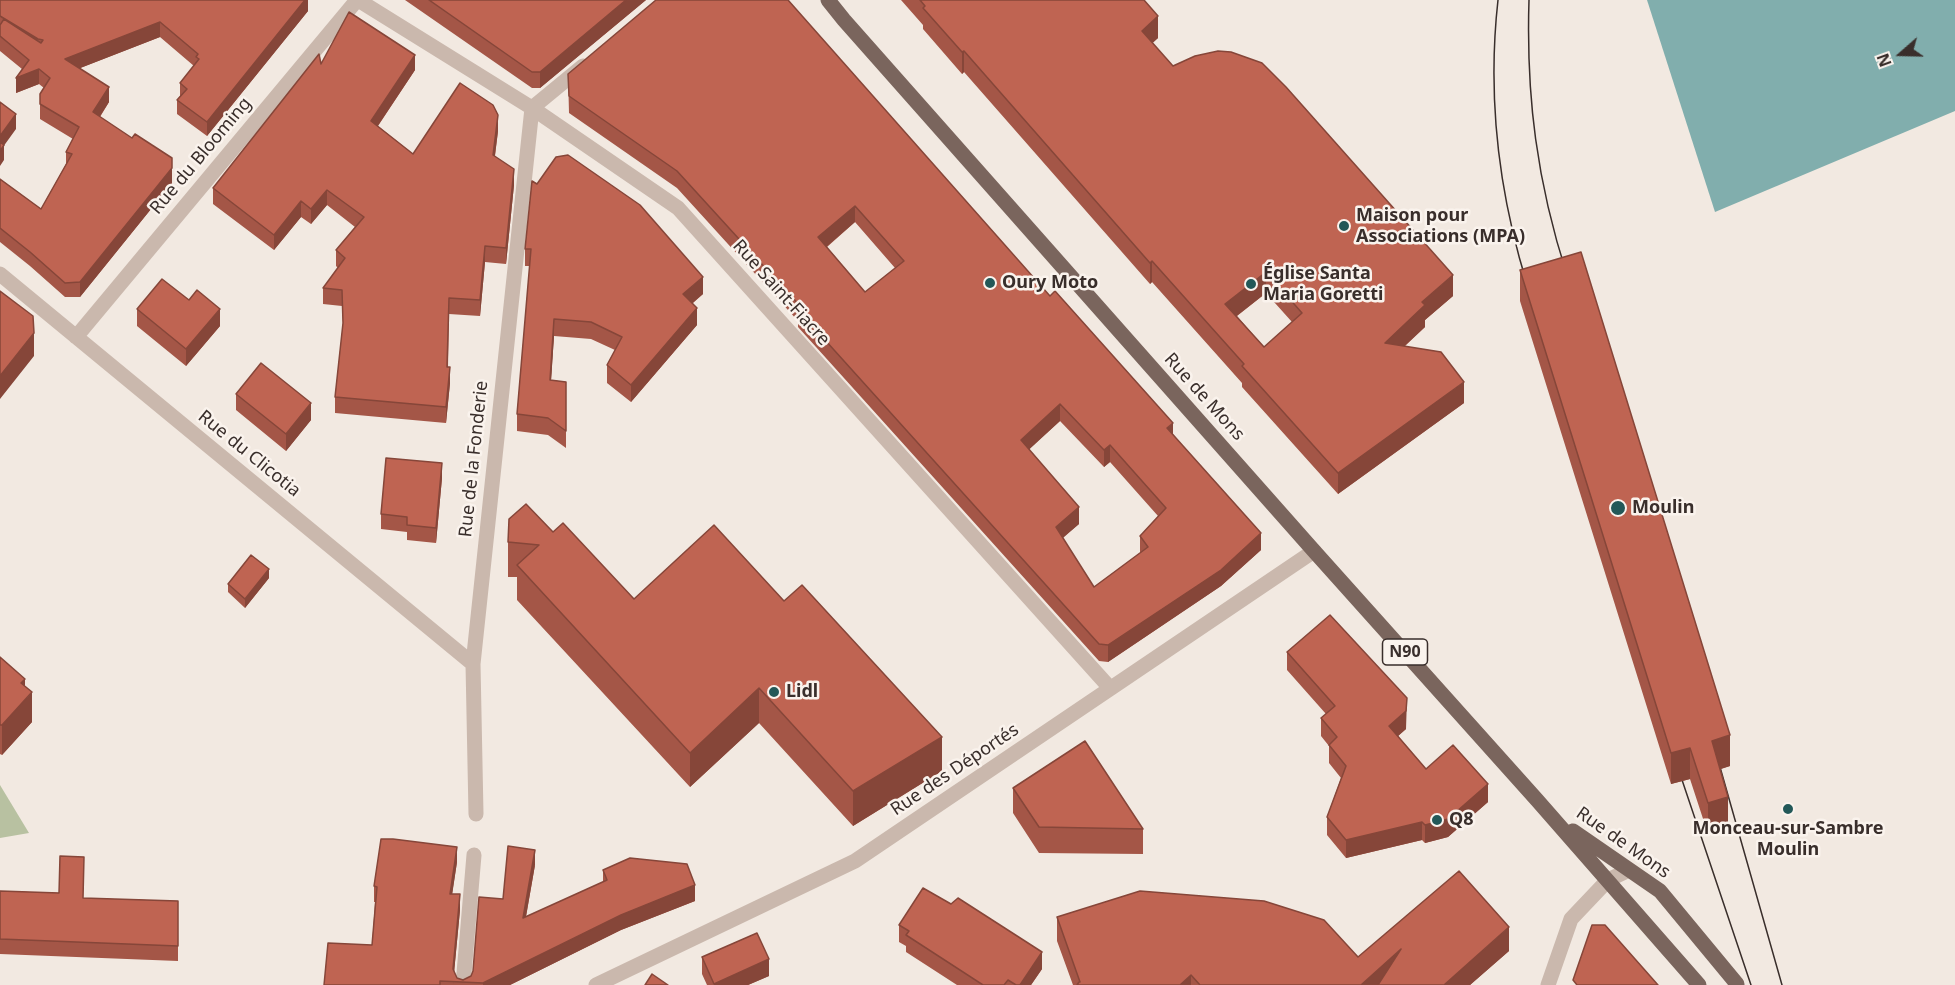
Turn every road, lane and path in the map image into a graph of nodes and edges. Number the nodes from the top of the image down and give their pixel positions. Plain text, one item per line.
1 (358, 0) edge
2 (828, 0) edge
3 (597, 54) edge
4 (532, 108) junction
5 (0, 274) edge
6 (76, 337) junction
7 (1314, 551) junction
8 (473, 664) junction
9 (1110, 688) junction
10 (476, 814) dead end
11 (1553, 818) junction
12 (474, 855) dead end
13 (1629, 870) junction
14 (1608, 880) junction
15 (1737, 984) edge
16 (463, 985) edge
17 (596, 985) edge
18 (1548, 985) edge
19 (1699, 985) edge

1 - 4 street, Rue Saint-Fiacre
1 - 6 street, Rue du Blooming
2 - 7 main road, Rue de Mons / N90
3 - 4 street
4 - 8 street, Rue de la Fonderie
4 - 9 street, Rue Saint-Fiacre
5 - 6 street, Rue du Clicotia
6 - 8 street, Rue du Clicotia
7 - 9 street, Rue des Déportés
7 - 11 main road, Rue de Mons / N90
8 - 10 street, Rue de la Fonderie
9 - 17 street, Rue des Déportés
11 - 13 main road, Rue de Mons / N90
11 - 14 main road, Rue de Mons / N90
12 - 16 street
13 - 14 street
13 - 15 main road, Rue de Mons / N90
14 - 18 street
14 - 19 main road, Rue de Mons / N90

